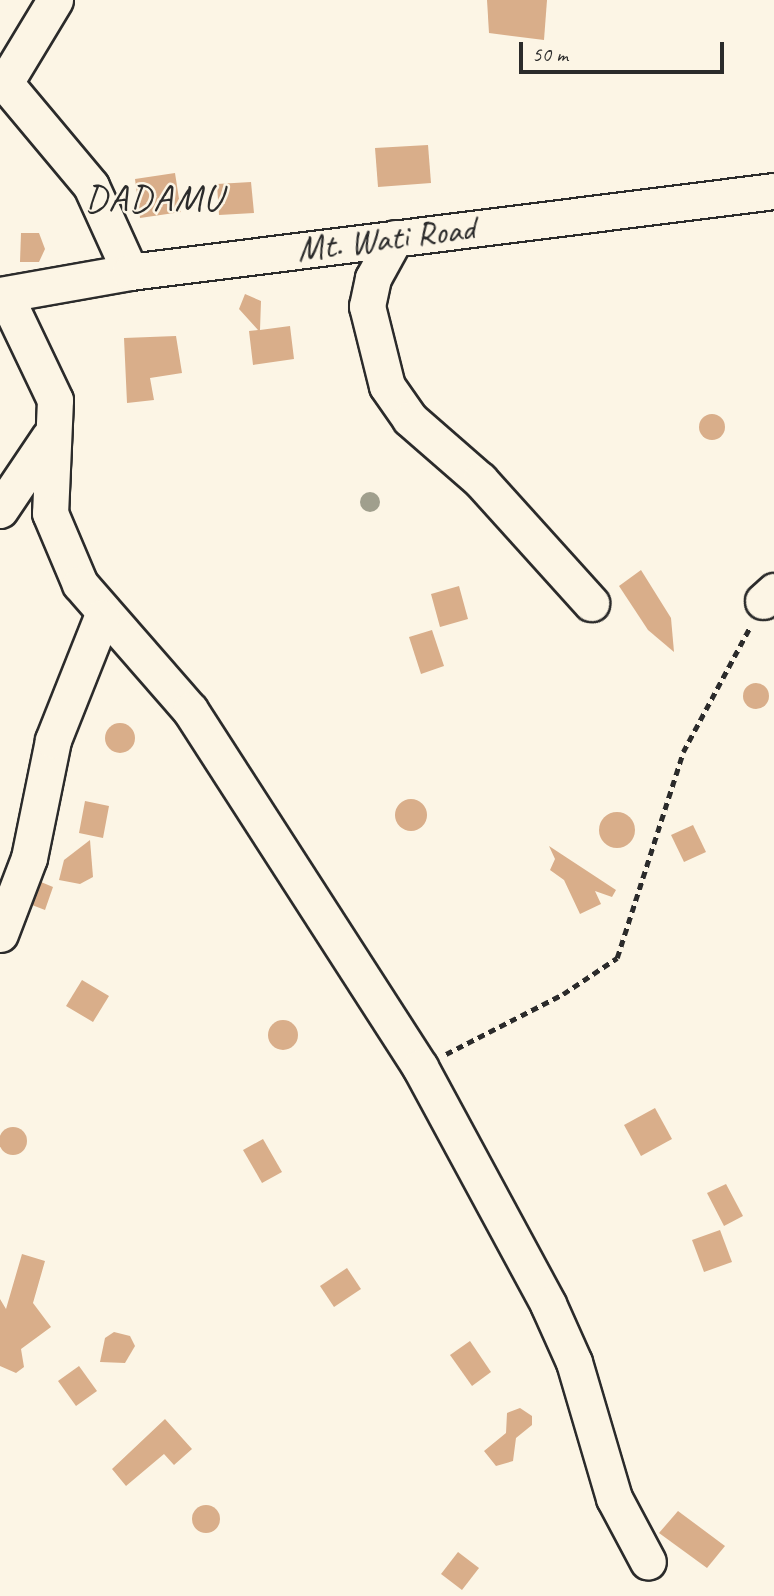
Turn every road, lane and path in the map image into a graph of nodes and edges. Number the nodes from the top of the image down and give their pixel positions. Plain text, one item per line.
1 (55, 0) edge
2 (3, 77) edge
3 (774, 191) edge
4 (395, 237) junction
5 (130, 272) junction
6 (2, 295) edge
7 (52, 432) junction
8 (0, 510) edge
9 (769, 596) edge
10 (591, 603) dead end
11 (102, 617) junction
12 (0, 934) edge
13 (420, 1067) junction
14 (648, 1562) dead end

1 - 2 street
2 - 5 street
3 - 4 street, Mt. Wati Road
4 - 5 street, Mt. Wati Road
4 - 10 street
5 - 6 street, Mt. Wati Road
6 - 7 street
7 - 8 street
7 - 11 street
9 - 13 path
11 - 12 street
11 - 13 street
13 - 14 street

